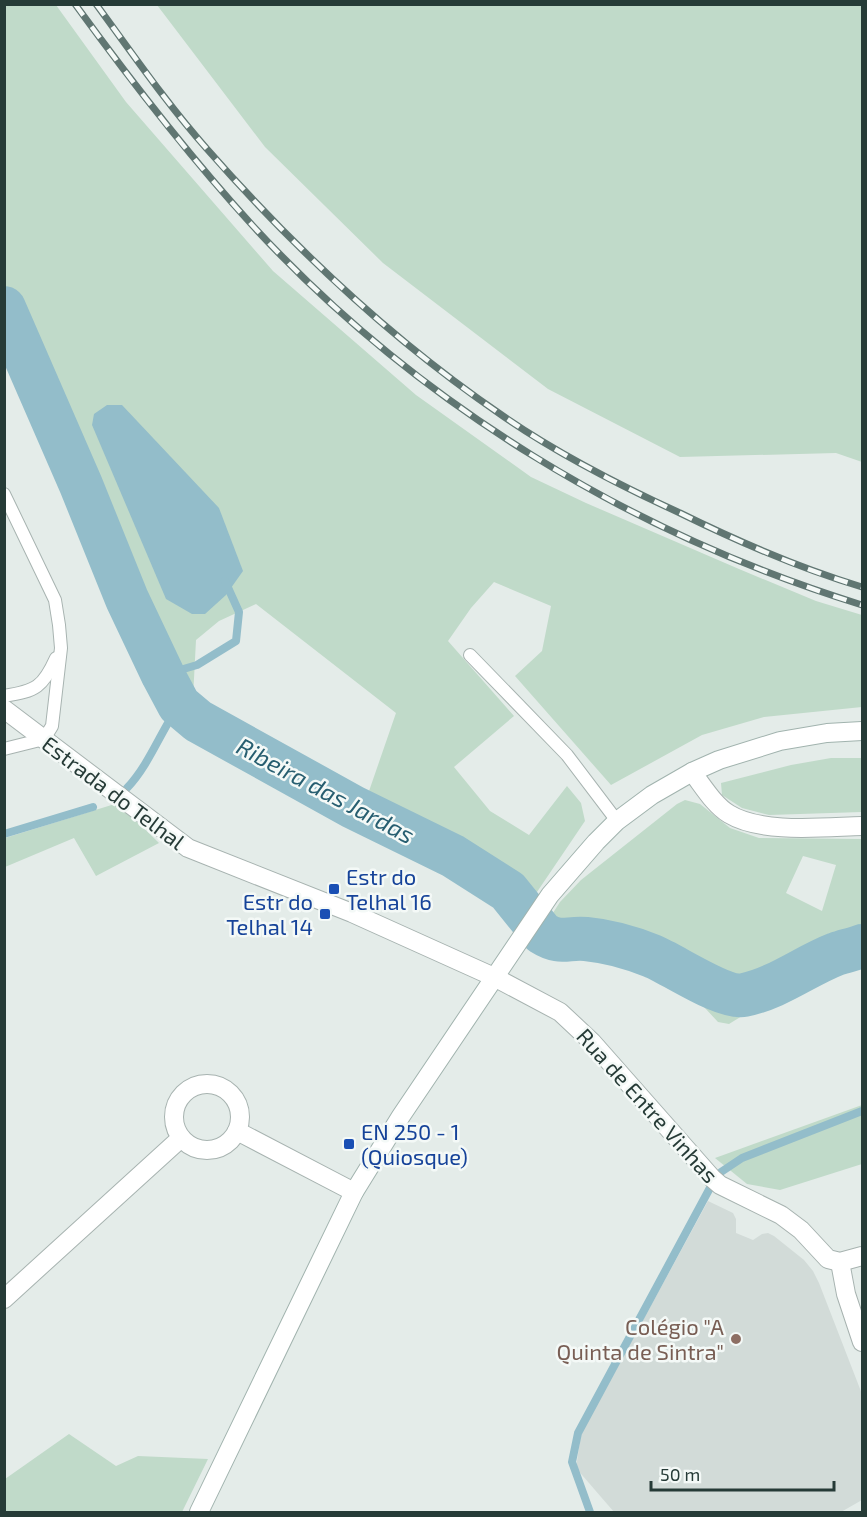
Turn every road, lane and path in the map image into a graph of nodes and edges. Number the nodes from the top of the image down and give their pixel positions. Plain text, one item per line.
1 (4, 494) edge
2 (61, 648) junction
3 (470, 655) dead end
4 (4, 696) edge
5 (4, 709) edge
6 (862, 731) edge
7 (44, 739) junction
8 (4, 749) edge
9 (692, 772) junction
10 (617, 821) junction
11 (862, 826) edge
12 (494, 977) junction
13 (237, 1131) junction
14 (181, 1138) junction
15 (354, 1192) junction
16 (862, 1256) edge
17 (840, 1262) junction
18 (4, 1299) edge
19 (862, 1342) edge
20 (199, 1512) edge

1 - 2 lane
2 - 4 lane
2 - 7 lane
3 - 10 lane
5 - 7 street, Estrada do Telhal
6 - 9 street
7 - 8 lane
7 - 12 street, Estrada do Telhal
9 - 10 street
9 - 11 street
10 - 12 street
12 - 15 street
12 - 17 street, Rua de Entre Vinhas
13 - 14 street
13 - 14 street
13 - 15 street
14 - 18 street
15 - 20 street
16 - 17 street
17 - 19 street

